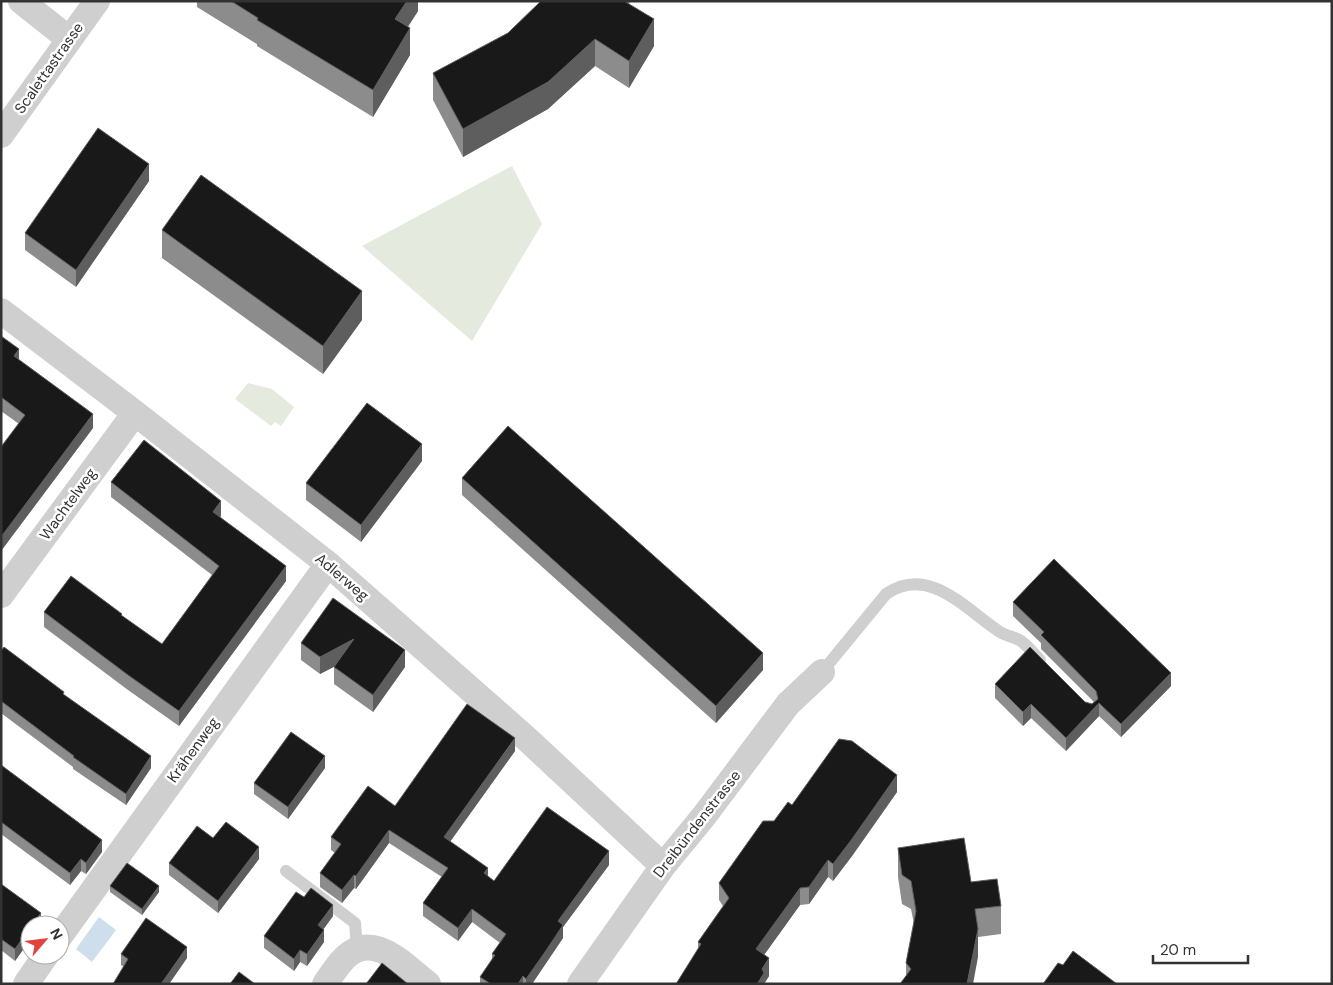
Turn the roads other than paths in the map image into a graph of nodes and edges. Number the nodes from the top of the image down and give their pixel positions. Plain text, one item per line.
1 (21, 1) edge
2 (97, 1) edge
3 (69, 39) junction
4 (1, 135) edge
5 (1, 311) edge
6 (135, 413) junction
7 (328, 564) junction
8 (1, 595) edge
9 (1049, 669) edge
10 (822, 672) joint
11 (663, 866) junction
12 (286, 871) dead end
13 (70, 922) edge
14 (357, 949) junction
15 (39, 965) edge
16 (26, 984) edge
17 (325, 984) edge
18 (428, 984) edge
19 (580, 984) edge

1 - 3 street
2 - 3 street, Scalettastrasse
3 - 4 street, Scalettastrasse
5 - 6 street, Adlerweg
6 - 7 street, Adlerweg
6 - 8 street, Wachtelweg
7 - 11 street, Adlerweg
7 - 13 street, Krähenweg
9 - 10 lane
10 - 11 street, Dreibündenstrasse
11 - 19 street, Dreibündenstrasse
12 - 14 lane
14 - 17 street
14 - 18 street
15 - 16 street

